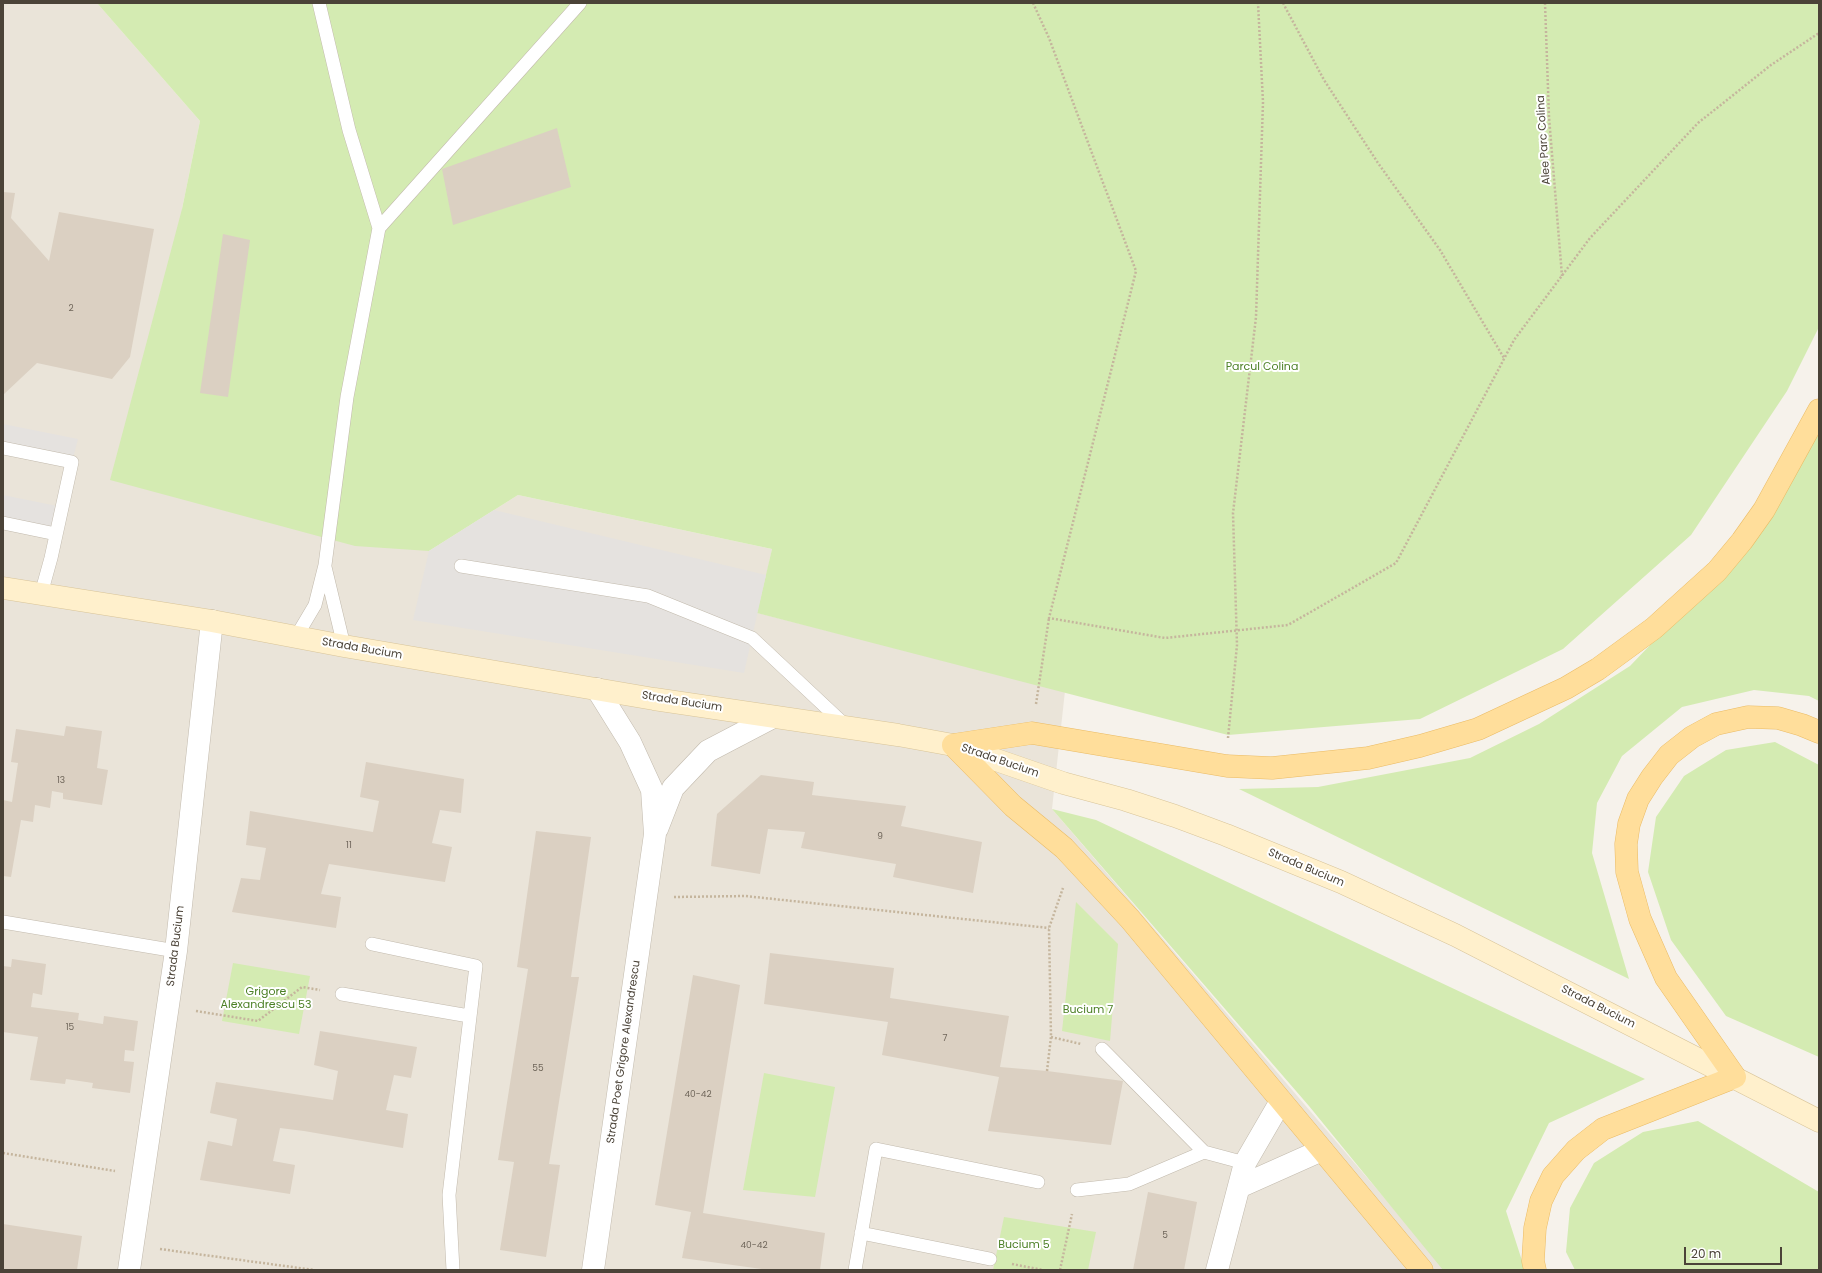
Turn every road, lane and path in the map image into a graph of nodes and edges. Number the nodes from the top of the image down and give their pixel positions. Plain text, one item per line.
1 (319, 3) edge
2 (580, 3) edge
3 (1033, 3) edge
4 (1258, 3) edge
5 (1283, 3) edge
6 (1545, 3) edge
7 (1819, 33) edge
8 (379, 228) junction
9 (1562, 276) junction
10 (1504, 358) junction
11 (1819, 410) edge
12 (3, 448) edge
13 (3, 524) edge
14 (56, 534) junction
15 (325, 565) junction
16 (461, 566) dead end
17 (3, 588) edge
18 (41, 594) junction
19 (1049, 618) junction
20 (212, 621) junction
21 (1238, 632) junction
22 (296, 637) junction
23 (344, 646) junction
24 (597, 689) junction
25 (1036, 707) dead end
26 (773, 717) junction
27 (849, 728) junction
28 (1819, 732) edge
29 (953, 746) junction
30 (1227, 766) junction
31 (655, 834) junction
32 (1063, 887) dead end
33 (671, 898) dead end
34 (3, 922) edge
35 (1049, 928) junction
36 (372, 944) dead end
37 (176, 951) junction
38 (342, 994) joint
39 (168, 1006) junction
40 (469, 1016) junction
41 (1051, 1037) junction
42 (1102, 1049) joint
43 (1047, 1071) dead end
44 (1735, 1077) junction
45 (1282, 1101) junction
46 (1819, 1121) edge
47 (1322, 1150) junction
48 (1204, 1152) junction
49 (3, 1153) edge
50 (1245, 1163) junction
51 (143, 1175) junction
52 (1038, 1182) dead end
53 (1239, 1187) junction
54 (1077, 1190) joint
55 (862, 1233) junction
56 (133, 1246) junction
57 (990, 1259) joint
58 (129, 1270) edge
59 (314, 1270) edge
60 (453, 1270) edge
61 (593, 1270) edge
62 (855, 1270) edge
63 (1043, 1270) edge
64 (1060, 1270) edge
65 (1217, 1270) edge
66 (1422, 1270) edge
67 (1534, 1270) edge

1 - 8 lane
2 - 8 lane
3 - 19 path
4 - 21 path
5 - 10 path
6 - 9 path, Alee Parc Colina
7 - 9 path
8 - 15 lane
9 - 10 path
10 - 21 path
11 - 30 main road
12 - 14 lane
13 - 14 lane
14 - 18 lane
15 - 22 lane
15 - 23 lane
16 - 27 lane
17 - 18 main road, Strada Bucium
18 - 20 main road, Strada Bucium
19 - 21 path
19 - 25 path
20 - 22 main road, Strada Bucium
20 - 37 street, Strada Bucium
21 - 30 path
22 - 23 main road, Strada Bucium
23 - 24 main road, Strada Bucium
24 - 26 main road, Strada Bucium
24 - 31 street
26 - 27 main road, Strada Bucium
26 - 31 street
27 - 29 main road, Strada Bucium
28 - 44 main road
29 - 30 main road
29 - 44 main road, Strada Bucium
29 - 45 main road
31 - 61 street, Strada Poet Grigore Alexandrescu
32 - 35 path
33 - 35 path
34 - 37 lane
35 - 41 path
36 - 40 lane
37 - 39 street, Strada Bucium
38 - 39 path
38 - 40 lane
39 - 51 street, Strada Bucium
40 - 60 lane
41 - 42 path
41 - 43 path
42 - 48 lane
44 - 46 main road, Strada Bucium
44 - 67 main road
45 - 47 main road
45 - 50 street
47 - 53 street
47 - 66 main road
48 - 50 lane
48 - 54 lane
49 - 51 path
50 - 53 street
51 - 56 street, Strada Bucium
52 - 55 lane
53 - 65 street
54 - 64 path
55 - 57 lane
55 - 62 lane
56 - 58 street, Strada Bucium
56 - 59 path
57 - 63 path

